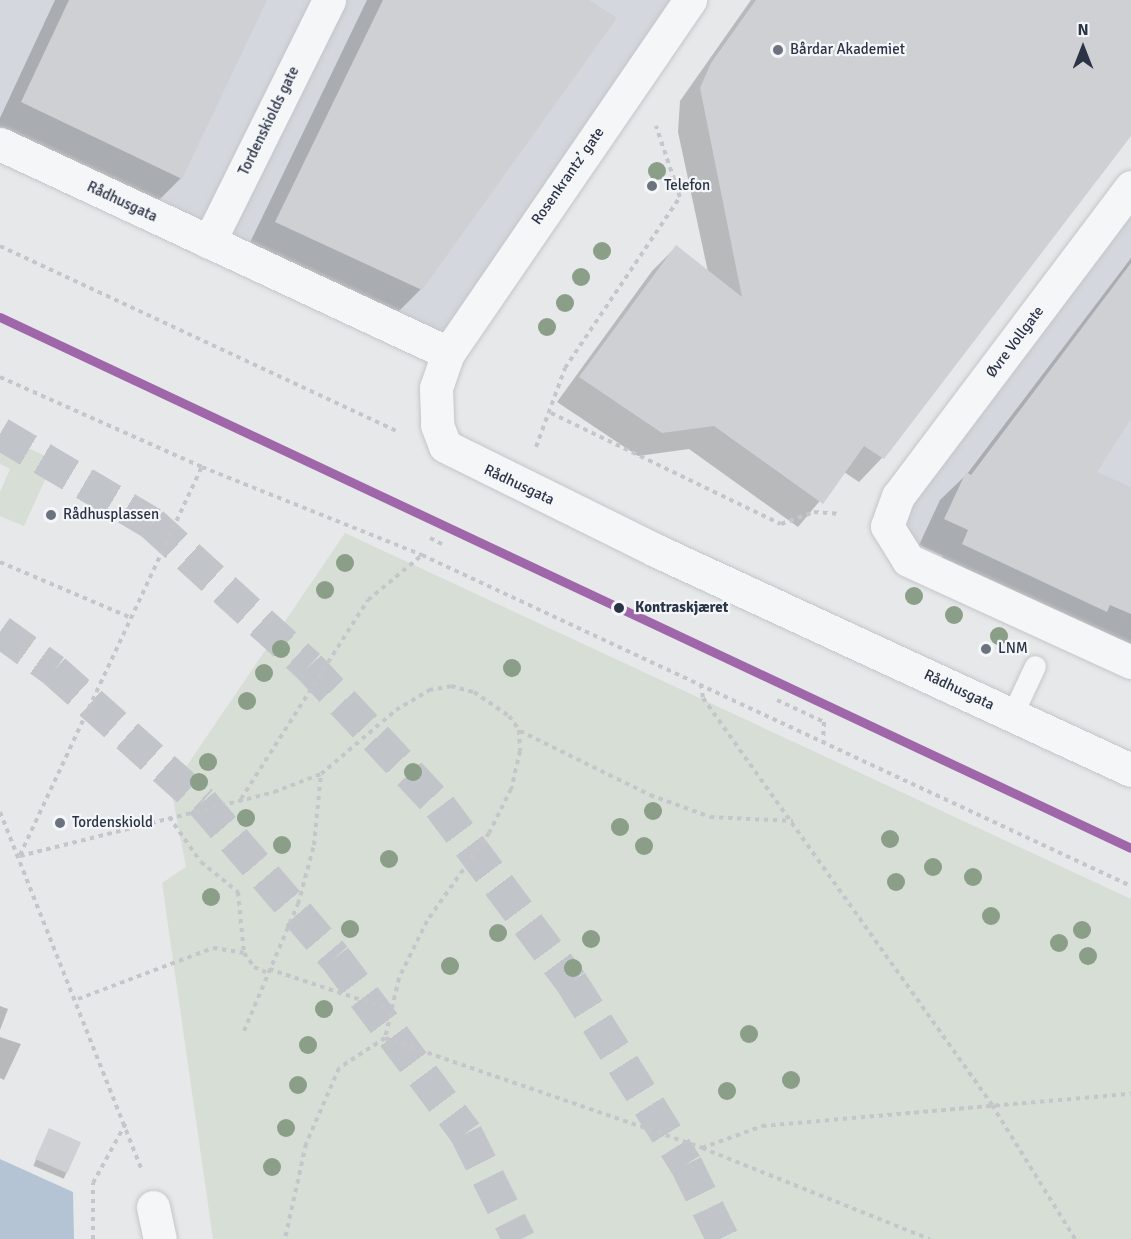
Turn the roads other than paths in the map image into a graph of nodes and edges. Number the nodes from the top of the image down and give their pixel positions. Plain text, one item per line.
1 (329, 0) edge
2 (686, 1) edge
3 (0, 144) edge
4 (1131, 187) edge
5 (209, 242) junction
6 (448, 353) junction
7 (1131, 662) edge
8 (1035, 666) dead end
9 (1012, 715) junction
10 (1131, 770) edge
11 (153, 1207) road end
12 (160, 1239) edge

1 - 5 street, Tordenskiolds gate
2 - 6 street, Rosenkrantz’ gate
3 - 5 street, Rådhusgata
4 - 7 street, Øvre Vollgate
5 - 6 street, Rådhusgata
6 - 9 street, Rådhusgata
8 - 9 lane
9 - 10 street, Rådhusgata
11 - 12 street

